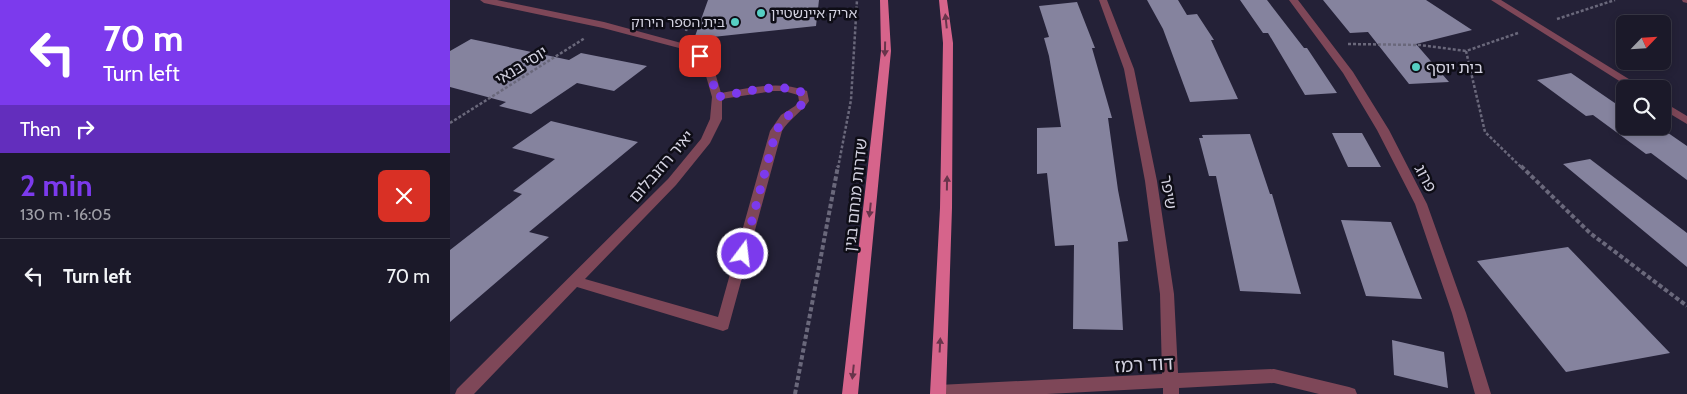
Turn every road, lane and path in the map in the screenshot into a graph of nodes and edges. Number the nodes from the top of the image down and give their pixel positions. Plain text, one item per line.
1 (484, 0) edge
2 (857, 0) edge
3 (884, 0) edge
4 (943, 0) edge
5 (1103, 0) edge
6 (1293, 0) edge
7 (1495, 0) edge
8 (1615, 0) edge
9 (604, 25) junction
10 (1538, 25) junction
11 (1327, 43) junction
12 (1466, 51) junction
13 (1626, 80) edge
14 (717, 97) junction
15 (1671, 110) edge
16 (1687, 121) edge
17 (450, 123) edge
18 (574, 281) junction
19 (1687, 306) edge
20 (1170, 388) edge
21 (938, 393) edge
22 (462, 394) edge
23 (795, 394) edge
24 (850, 394) edge
25 (1349, 394) edge
26 (1483, 394) edge

1 - 9 street, יאיר רוזנבלום
2 - 23 path
3 -> 24 main road, שדרות מנחם בגין
21 -> 4 main road
5 - 20 street, שיפר
6 - 11 street, פרוג
7 - 10 street
8 - 10 path
9 - 14 street, יאיר רוזנבלום
9 - 17 path, יוסי בנאי
10 - 12 path
10 - 13 street
11 - 12 path
11 - 26 street, פרוג
12 - 19 path
14 - 18 street, יאיר רוזנבלום
14 - 18 street
15 - 16 street
18 - 22 street, יאיר רוזנבלום
20 - 21 street, דוד רמז
20 - 25 street, דוד רמז

